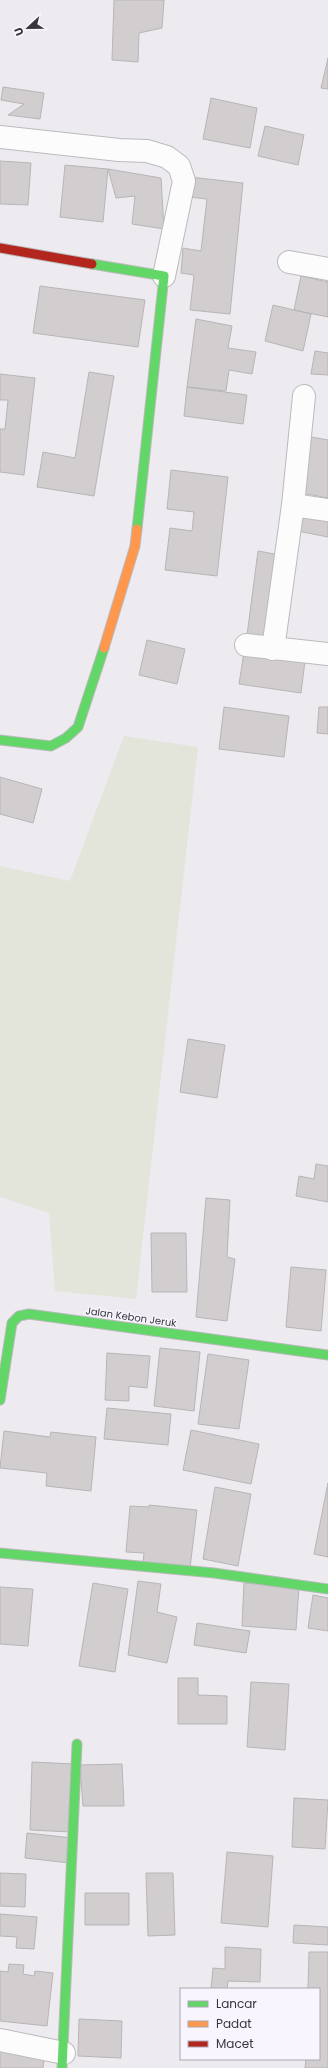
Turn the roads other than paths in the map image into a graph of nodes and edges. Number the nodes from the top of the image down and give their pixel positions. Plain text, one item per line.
1 (0, 136) edge
2 (0, 248) edge
3 (289, 262) dead end
4 (328, 269) edge
5 (164, 276) junction
6 (304, 396) dead end
7 (293, 505) junction
8 (328, 510) edge
9 (246, 645) dead end
10 (273, 649) junction
11 (328, 654) edge
12 (0, 740) edge
13 (328, 1355) edge
14 (0, 1400) edge
15 (0, 1553) edge
16 (328, 1588) edge
17 (77, 1744) dead end
18 (0, 2040) edge
19 (63, 2060) edge

1 - 5 street
2 - 5 street
3 - 4 street
5 - 12 street
6 - 7 street
7 - 8 street
7 - 10 street
9 - 10 street
10 - 11 street
13 - 14 street, Jalan Kebon Jeruk
15 - 16 street
17 - 19 street
18 - 19 street

